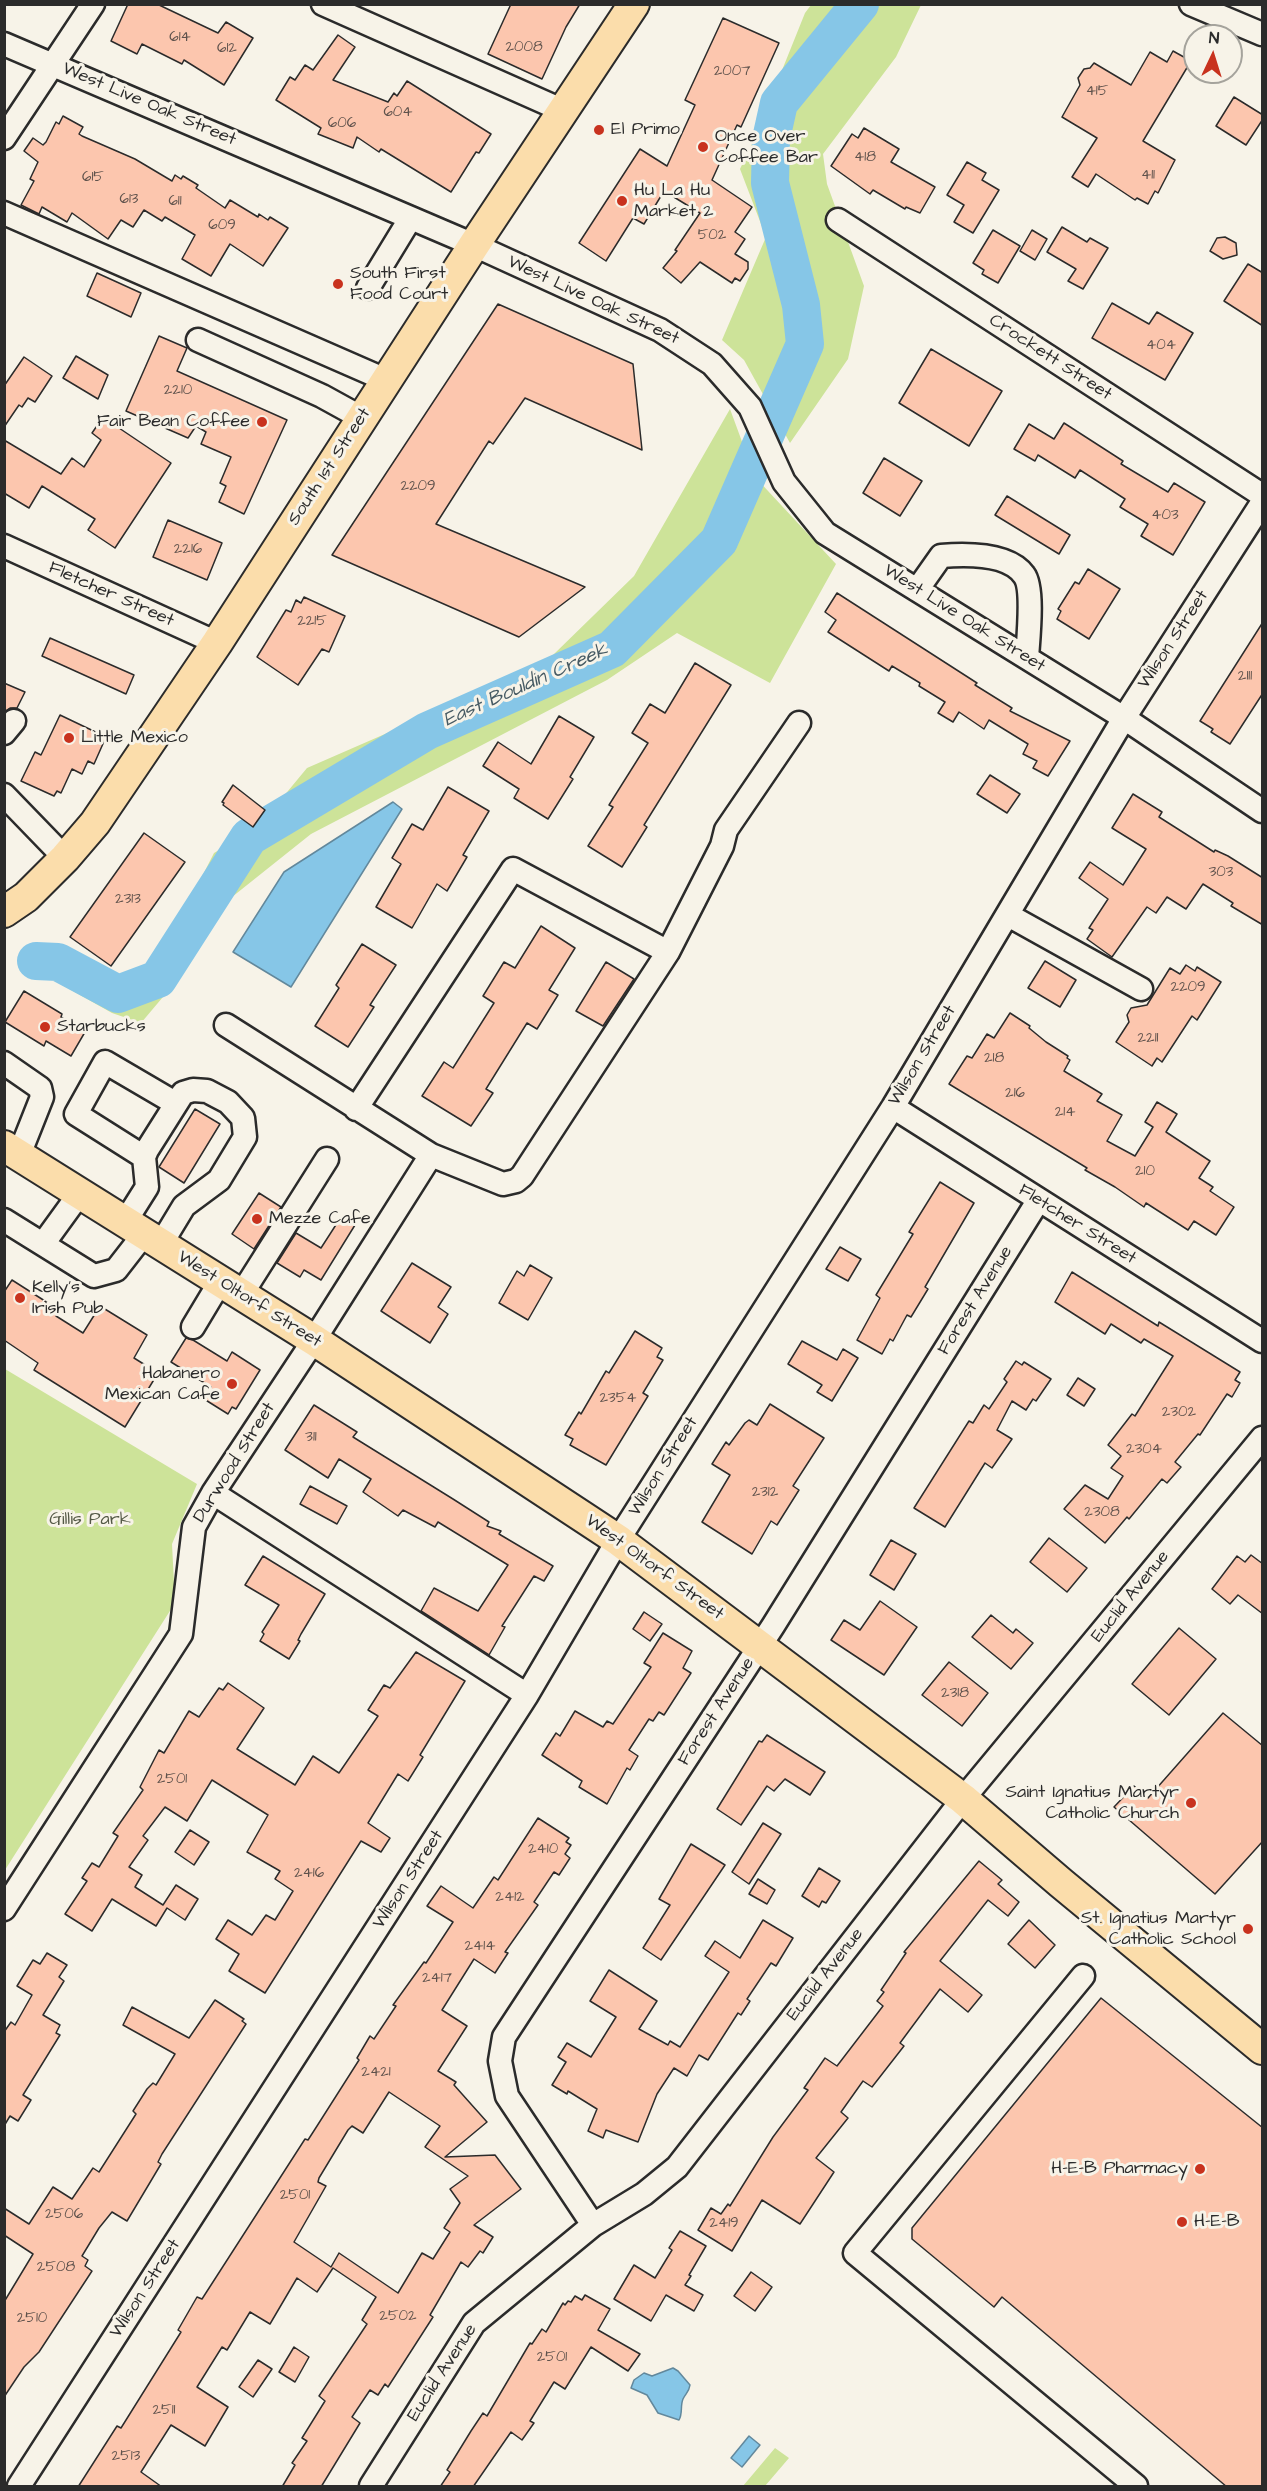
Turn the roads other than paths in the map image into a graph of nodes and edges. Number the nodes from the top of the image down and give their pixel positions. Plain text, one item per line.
1 (93, 4) edge
2 (323, 4) edge
3 (634, 4) edge
4 (1191, 4) edge
5 (1263, 34) edge
6 (4, 44) edge
7 (55, 65) junction
8 (564, 111) junction
9 (4, 138) edge
10 (4, 213) edge
11 (410, 219) junction
12 (837, 220) dead end
13 (474, 245) junction
14 (368, 288) dead end
15 (198, 340) dead end
16 (386, 380) junction
17 (362, 418) junction
18 (1263, 495) edge
19 (1263, 503) edge
20 (4, 546) edge
21 (917, 590) junction
22 (217, 643) junction
23 (1027, 658) junction
24 (1124, 718) junction
25 (799, 723) dead end
26 (4, 795) edge
27 (1263, 812) edge
28 (65, 858) junction
29 (4, 912) edge
30 (1008, 915) junction
31 (668, 952) junction
32 (1141, 989) dead end
33 (226, 1026) dead end
34 (4, 1063) edge
35 (175, 1103) junction
36 (892, 1107) junction
37 (356, 1109) junction
38 (12, 1150) edge
39 (431, 1155) junction
40 (144, 1157) junction
41 (327, 1158) dead end
42 (80, 1193) junction
43 (1038, 1200) junction
44 (4, 1220) edge
45 (143, 1233) junction
46 (43, 1244) junction
47 (231, 1288) junction
48 (193, 1327) dead end
49 (314, 1341) junction
50 (1263, 1341) edge
51 (1263, 1438) edge
52 (213, 1493) junction
53 (618, 1540) junction
54 (760, 1645) junction
55 (528, 1695) junction
56 (963, 1799) junction
57 (4, 1909) edge
58 (1083, 1976) dead end
59 (1263, 2049) edge
60 (593, 2226) junction
61 (20, 2487) edge
62 (371, 2487) edge
63 (1136, 2487) edge

1 - 7 street
2 - 8 street
3 - 8 main road, South 1st Street
4 - 5 street
6 - 7 street, West Live Oak Street
7 - 9 street
7 - 11 street, West Live Oak Street
8 - 13 main road, South 1st Street
10 - 16 street
11 - 13 street, West Live Oak Street
11 - 14 street
12 - 18 street, Crockett Street
13 - 16 main road, South 1st Street
13 - 21 street, West Live Oak Street
15 - 17 street
16 - 17 main road, South 1st Street
17 - 22 main road, South 1st Street
19 - 24 street, Wilson Street
20 - 22 street, Fletcher Street
21 - 23 street, West Live Oak Street
21 - 23 street
22 - 28 main road, South 1st Street
23 - 24 street, West Live Oak Street
24 - 27 street, West Live Oak Street
24 - 30 street, Wilson Street
25 - 31 street
26 - 28 street
28 - 29 main road, South 1st Street
30 - 32 street
30 - 36 street, Wilson Street
31 - 37 street
31 - 39 street
33 - 37 street
34 - 38 street
35 - 40 street
35 - 40 street
35 - 45 street
36 - 43 street, Fletcher Street
36 - 53 street, Wilson Street
37 - 39 street
38 - 42 main road, West Oltorf Street
39 - 49 street, Durwood Street
40 - 45 street
41 - 47 street
42 - 45 main road, West Oltorf Street
42 - 46 street
43 - 50 street, Fletcher Street
43 - 54 street, Forest Avenue
44 - 46 street
45 - 46 street
45 - 47 main road, West Oltorf Street
47 - 48 street
47 - 49 main road, West Oltorf Street
49 - 52 street, Durwood Street
49 - 53 main road, West Oltorf Street
51 - 56 street, Euclid Avenue
52 - 55 street
52 - 57 street, Durwood Street
53 - 54 main road, West Oltorf Street
53 - 55 street, Wilson Street
54 - 56 main road, West Oltorf Street
54 - 60 street, Forest Avenue
55 - 61 street, Wilson Street
56 - 59 main road, West Oltorf Street
56 - 60 street, Euclid Avenue
58 - 63 street
60 - 62 street, Euclid Avenue

